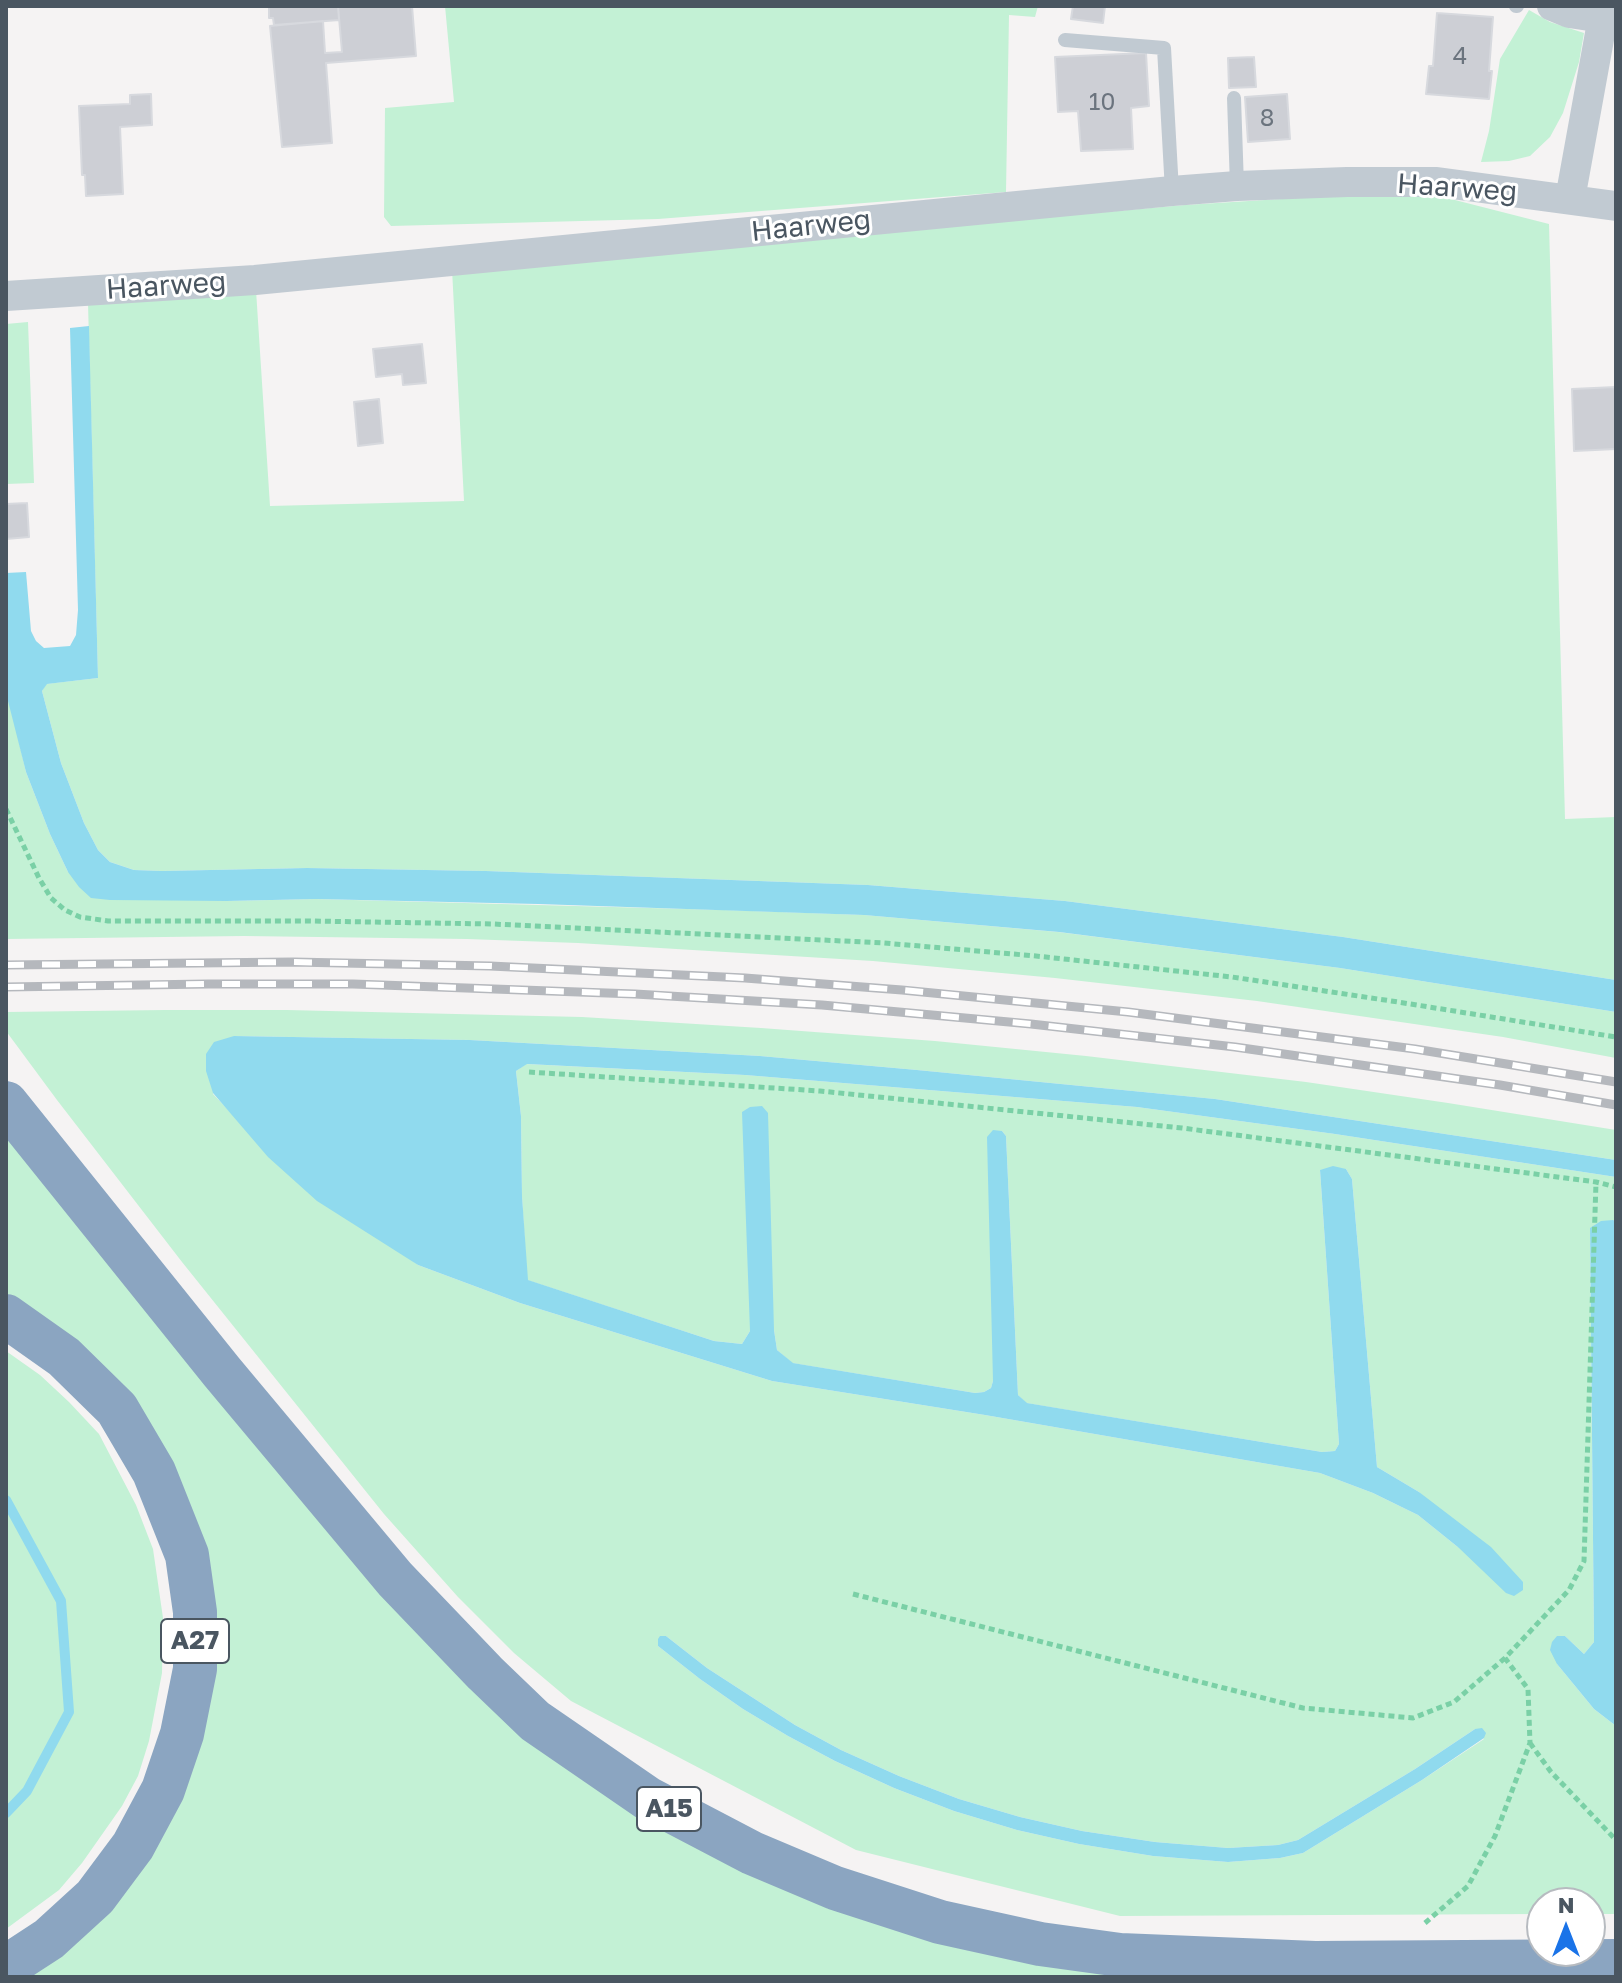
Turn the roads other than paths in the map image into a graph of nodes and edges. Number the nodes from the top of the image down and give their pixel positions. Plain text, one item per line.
1 (1552, 6) edge
2 (1604, 12) edge
3 (1065, 40) dead end
4 (1234, 98) dead end
5 (1237, 186) junction
6 (1172, 191) junction
7 (1570, 199) junction
8 (1616, 206) edge
9 (6, 296) edge
10 (6, 1103) edge
11 (6, 1316) edge
12 (1616, 1961) edge
13 (6, 1967) edge

1 - 2 street
2 - 7 street
3 - 6 lane
4 - 5 lane
5 - 6 street, Haarweg
5 - 7 street, Haarweg
6 - 9 street, Haarweg
7 - 8 street, Haarweg
10 - 12 highway, A15
11 - 13 highway, A27

